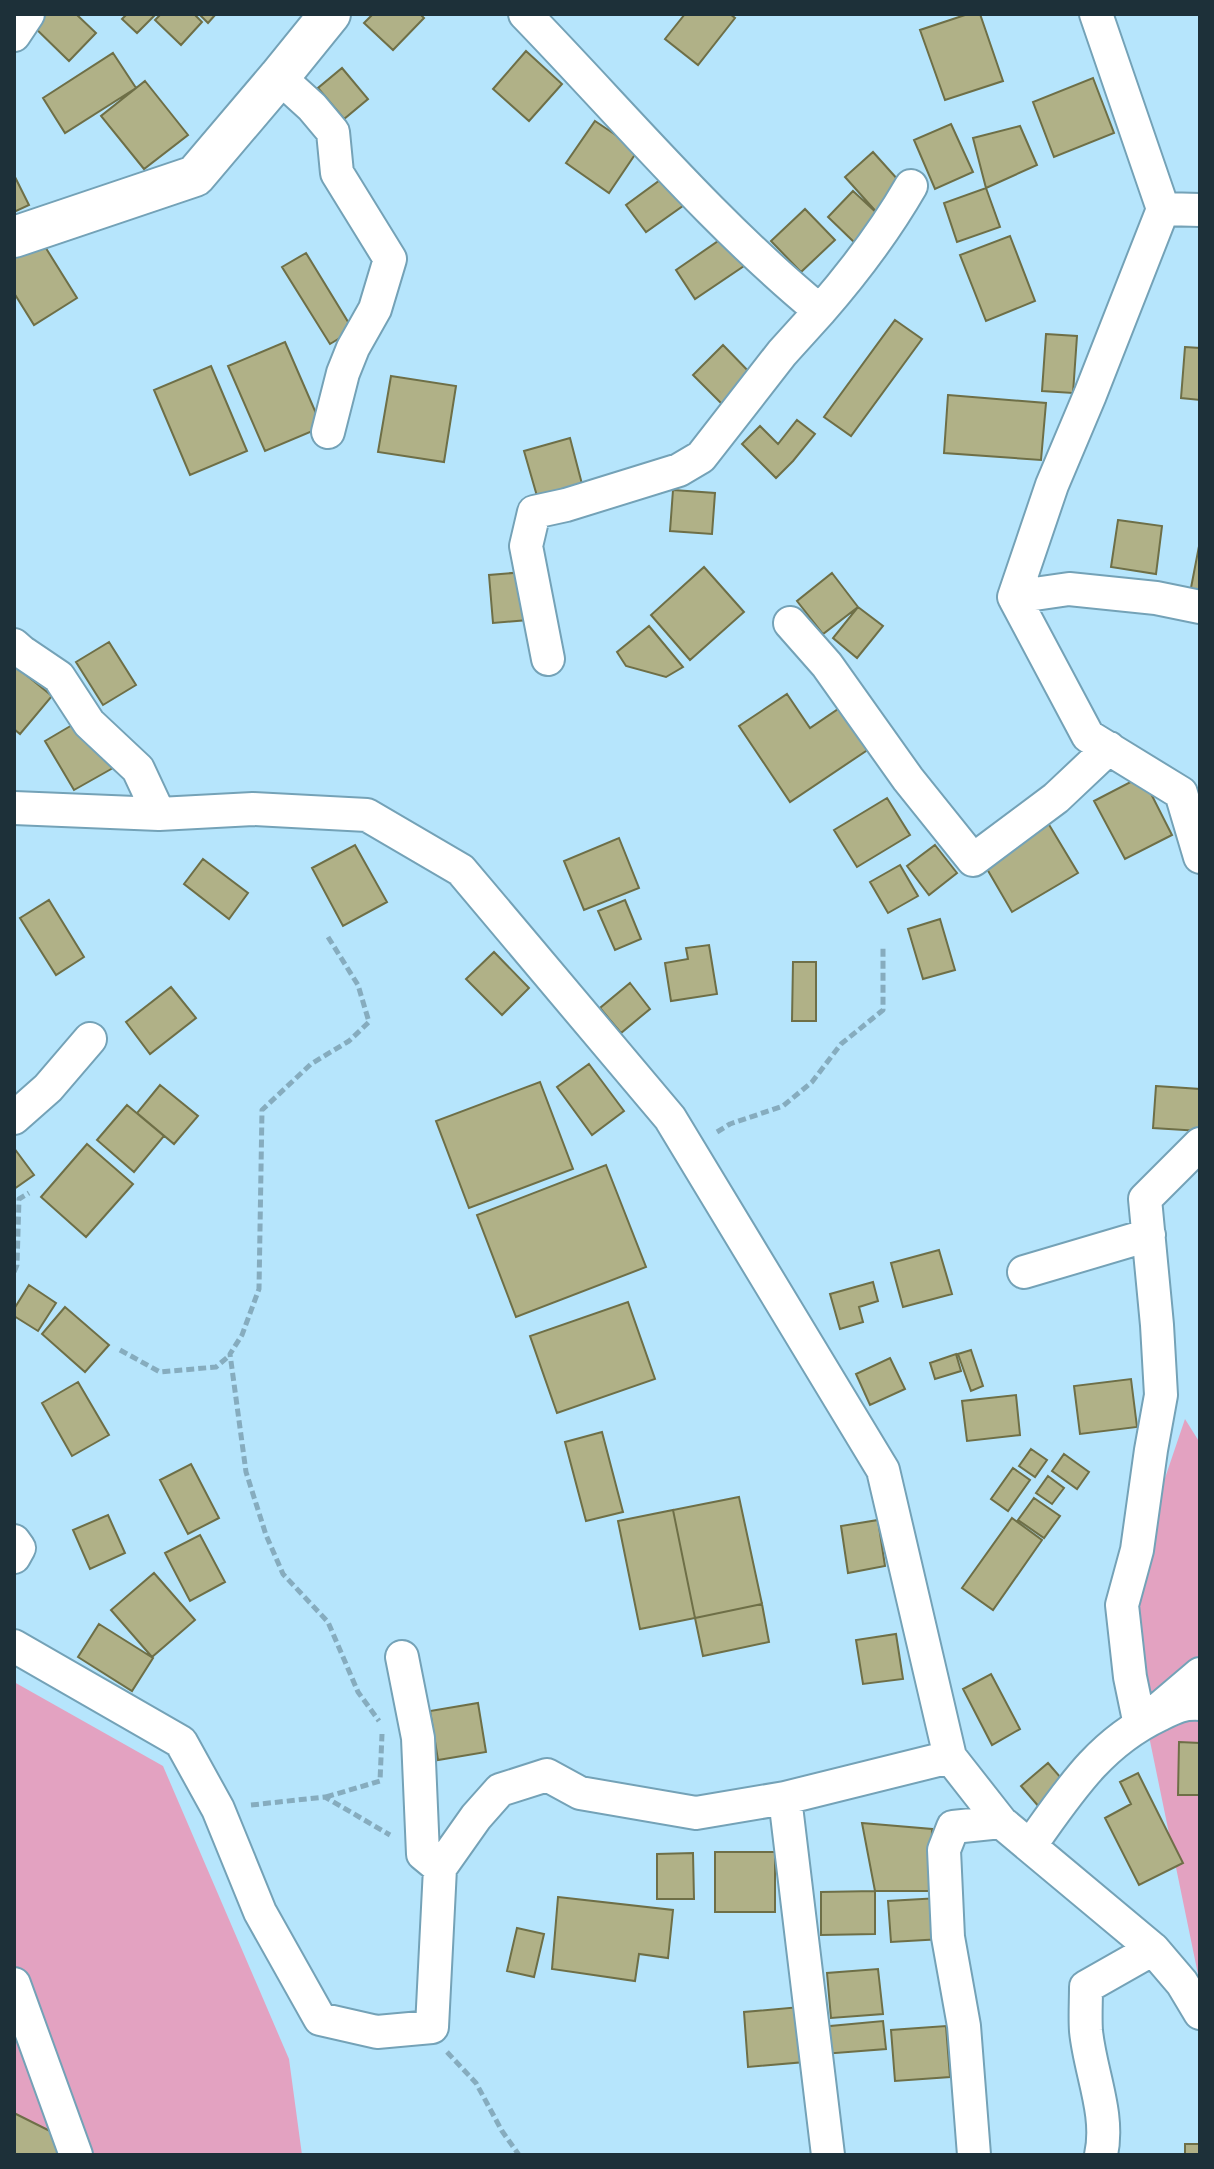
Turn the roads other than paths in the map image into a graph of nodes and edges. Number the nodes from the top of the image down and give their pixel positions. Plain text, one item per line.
1 (28, 14) edge
2 (330, 14) edge
3 (525, 14) edge
4 (1096, 14) edge
5 (14, 35) edge
6 (279, 77) junction
7 (911, 186) dead end
8 (1163, 209) junction
9 (1200, 210) edge
10 (14, 237) edge
11 (820, 311) junction
12 (328, 432) dead end
13 (1014, 597) junction
14 (1200, 607) edge
15 (790, 623) dead end
16 (14, 645) edge
17 (548, 659) dead end
18 (1109, 748) junction
19 (14, 808) edge
20 (159, 814) junction
21 (1200, 857) edge
22 (90, 1039) dead end
23 (14, 1118) edge
24 (1200, 1144) edge
25 (1149, 1235) junction
26 (1024, 1272) dead end
27 (14, 1541) edge
28 (14, 1557) edge
29 (14, 1646) edge
30 (402, 1657) dead end
31 (1200, 1674) edge
32 (1200, 1704) edge
33 (1140, 1725) junction
34 (950, 1757) junction
35 (785, 1798) junction
36 (1001, 1822) junction
37 (1030, 1846) junction
38 (431, 1861) junction
39 (1153, 1949) junction
40 (1191, 1977) edge
41 (14, 1984) edge
42 (1200, 2013) edge
43 (76, 2155) edge
44 (828, 2155) edge
45 (974, 2155) edge
46 (1101, 2155) edge

1 - 5 street
2 - 6 street
3 - 11 street
4 - 8 street
6 - 10 street
6 - 12 street
7 - 11 street
8 - 9 street
8 - 13 street
11 - 17 street
13 - 14 street
13 - 18 street
15 - 18 street
16 - 20 street
18 - 21 street
19 - 20 street
20 - 34 street
22 - 23 street
24 - 25 street
25 - 26 street
25 - 33 street
27 - 28 street
29 - 38 street
30 - 38 street
31 - 33 street
32 - 33 street
33 - 37 street
34 - 35 street
34 - 36 street
35 - 38 street
35 - 44 street
36 - 37 street
36 - 45 street
37 - 39 street
39 - 40 street
39 - 46 street
40 - 42 street
41 - 43 street

